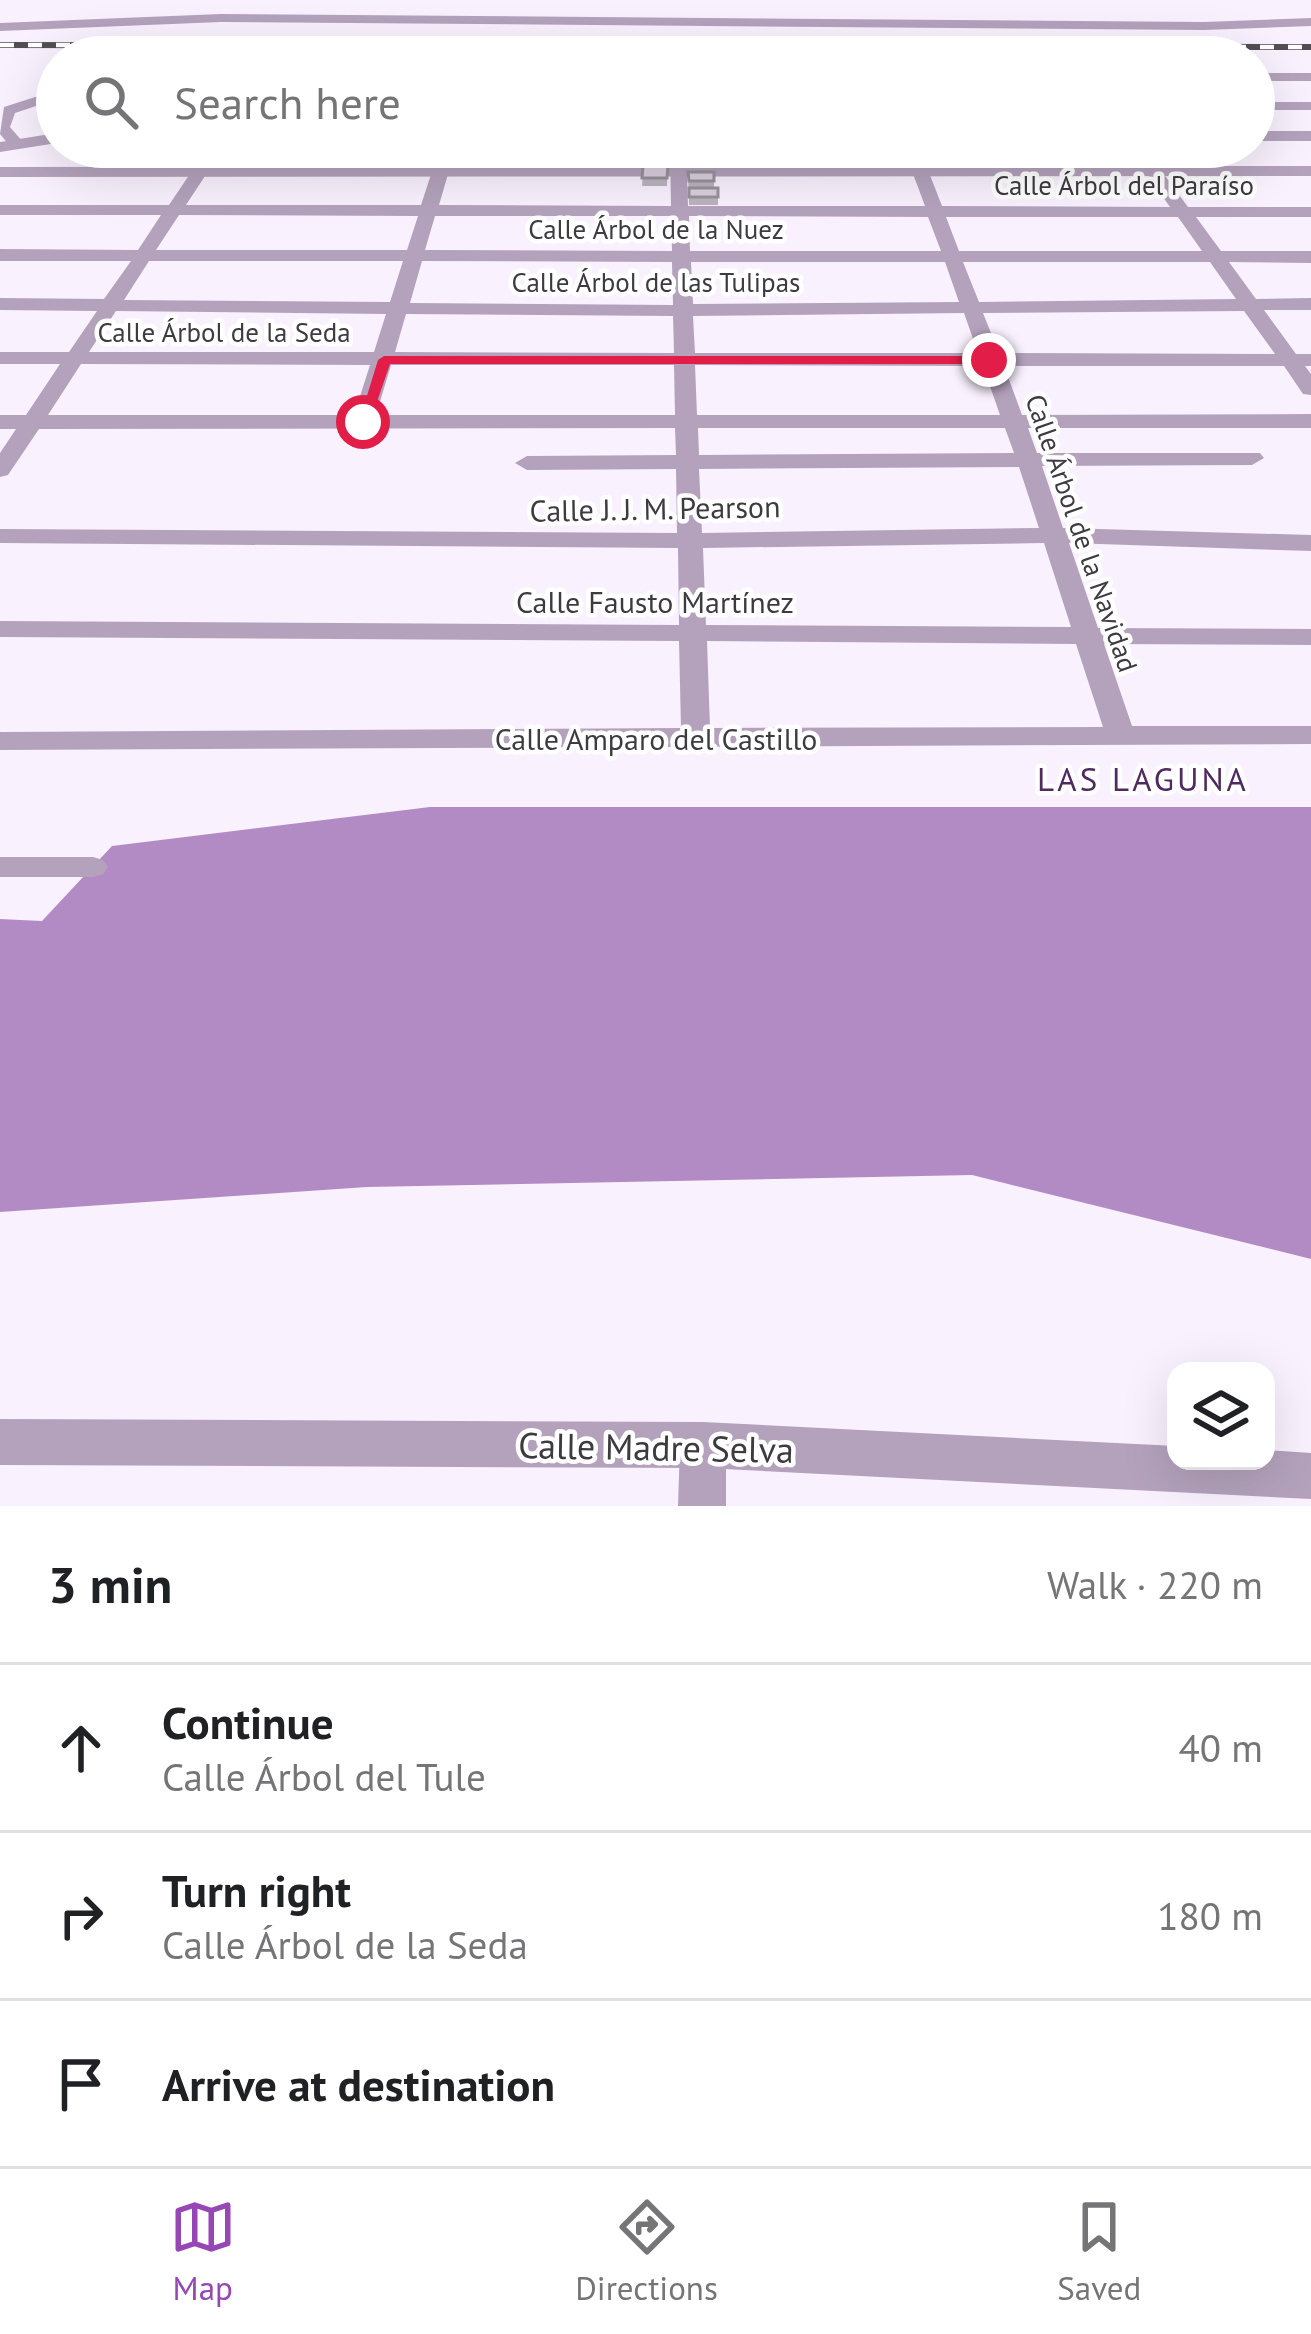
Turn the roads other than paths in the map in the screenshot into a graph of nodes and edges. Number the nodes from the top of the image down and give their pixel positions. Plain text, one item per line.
1 (242, 0) edge
2 (587, 0) edge
3 (221, 18) junction
4 (602, 21) junction
5 (1311, 22) edge
6 (0, 27) edge
7 (1275, 77) edge
8 (1311, 77) edge
9 (36, 98) edge
10 (4, 104) edge
11 (1275, 106) edge
12 (1311, 106) edge
13 (36, 116) edge
14 (2, 128) edge
15 (1275, 136) edge
16 (1311, 136) edge
17 (7, 144) edge
18 (202, 168) edge
19 (464, 168) edge
20 (679, 168) edge
21 (859, 168) edge
22 (918, 168) edge
23 (440, 169) junction
24 (1152, 170) junction
25 (200, 171) junction
26 (919, 171) junction
27 (1311, 171) edge
28 (0, 172) edge
29 (0, 210) edge
30 (429, 210) junction
31 (174, 211) junction
32 (680, 211) junction
33 (935, 212) junction
34 (1185, 212) junction
35 (1311, 212) edge
36 (414, 254) junction
37 (0, 255) edge
38 (143, 256) junction
39 (952, 256) junction
40 (684, 257) junction
41 (1219, 257) junction
42 (1311, 257) edge
43 (0, 304) edge
44 (112, 304) junction
45 (401, 304) junction
46 (1252, 304) junction
47 (1311, 304) edge
48 (969, 308) junction
49 (686, 310) junction
50 (0, 358) edge
51 (74, 358) junction
52 (688, 359) junction
53 (384, 360) junction
54 (989, 360) junction
55 (1300, 360) edge
56 (1311, 389) edge
57 (688, 418) junction
58 (1012, 418) junction
59 (1311, 421) edge
60 (0, 422) edge
61 (32, 422) junction
62 (363, 422) junction
63 (1252, 458) dead end
64 (1028, 459) junction
65 (689, 461) junction
66 (527, 463) dead end
67 (0, 470) edge
68 (1054, 535) junction
69 (0, 536) edge
70 (691, 540) junction
71 (1311, 542) edge
72 (0, 629) edge
73 (694, 632) junction
74 (1311, 637) edge
75 (1085, 638) junction
76 (1311, 735) edge
77 (1121, 736) junction
78 (696, 738) junction
79 (0, 741) edge
80 (0, 867) edge
81 (93, 867) dead end
82 (0, 1442) edge
83 (703, 1445) junction
84 (1311, 1476) edge
85 (702, 1506) edge

1 - 3 street
2 - 4 street
3 - 4 street
3 - 6 street
4 - 5 street
7 - 8 street
9 - 10 street
10 - 14 street
11 - 12 street
13 - 14 street
14 - 17 street
15 - 16 street
18 - 25 street
19 - 23 street
20 - 32 street
21 - 26 street
22 - 26 street, Calle Árbol de la Navidad
23 - 25 street
23 - 30 street
24 - 26 street
24 - 27 street
24 - 34 street
25 - 28 street
25 - 31 street
26 - 33 street, Calle Árbol de la Navidad
29 - 31 street, Calle Árbol del Paraíso
30 - 31 street, Calle Árbol del Paraíso
30 - 32 street, Calle Árbol del Paraíso
30 - 36 street
31 - 38 street
32 - 33 street, Calle Árbol del Paraíso
32 - 40 street
33 - 34 street, Calle Árbol del Paraíso
33 - 39 street, Calle Árbol de la Navidad
34 - 35 street, Calle Árbol del Paraíso
34 - 41 street
36 - 38 street, Calle Árbol de la Nuez
36 - 40 street, Calle Árbol de la Nuez
36 - 45 street
37 - 38 street, Calle Árbol de la Nuez
38 - 44 street
39 - 40 street, Calle Árbol de la Nuez
39 - 41 street, Calle Árbol de la Nuez
39 - 48 street, Calle Árbol de la Navidad
40 - 49 street
41 - 42 street, Calle Árbol de la Nuez
41 - 46 street
43 - 44 street, Calle Árbol de las Tulipas
44 - 45 street, Calle Árbol de las Tulipas
44 - 51 street
45 - 49 street, Calle Árbol de las Tulipas
45 - 53 street
46 - 47 street, Calle Árbol de las Tulipas
46 - 48 street, Calle Árbol de las Tulipas
46 - 55 street
48 - 49 street, Calle Árbol de las Tulipas
48 - 54 street, Calle Árbol de la Navidad
49 - 52 street
50 - 51 street, Calle Árbol de la Seda
51 - 53 street, Calle Árbol de la Seda
51 - 61 street
52 - 53 street, Calle Árbol de la Seda
52 - 54 street, Calle Árbol de la Seda
52 - 57 street
53 - 62 street
54 - 55 street, Calle Árbol de la Seda
54 - 58 street, Calle Árbol de la Navidad
55 - 56 street
57 - 58 street
57 - 62 street
57 - 65 street
58 - 59 street
58 - 64 street, Calle Árbol de la Navidad
60 - 61 street
61 - 62 street
61 - 67 street
63 - 64 street
64 - 65 street
64 - 68 street, Calle Árbol de la Navidad
65 - 66 street
65 - 70 street
68 - 70 street, Calle J. J. M. Pearson
68 - 71 street, Calle J. J. M. Pearson
68 - 75 street, Calle Árbol de la Navidad
69 - 70 street, Calle J. J. M. Pearson
70 - 73 street
72 - 73 street, Calle Fausto Martínez
73 - 75 street, Calle Fausto Martínez
73 - 78 street
74 - 75 street, Calle Fausto Martínez
75 - 77 street, Calle Árbol de la Navidad
76 - 77 street, Calle Amparo del Castillo
77 - 78 street, Calle Amparo del Castillo
78 - 79 street, Calle Amparo del Castillo
80 - 81 street
82 - 83 street, Calle Madre Selva
83 - 84 street, Calle Madre Selva
83 - 85 street

